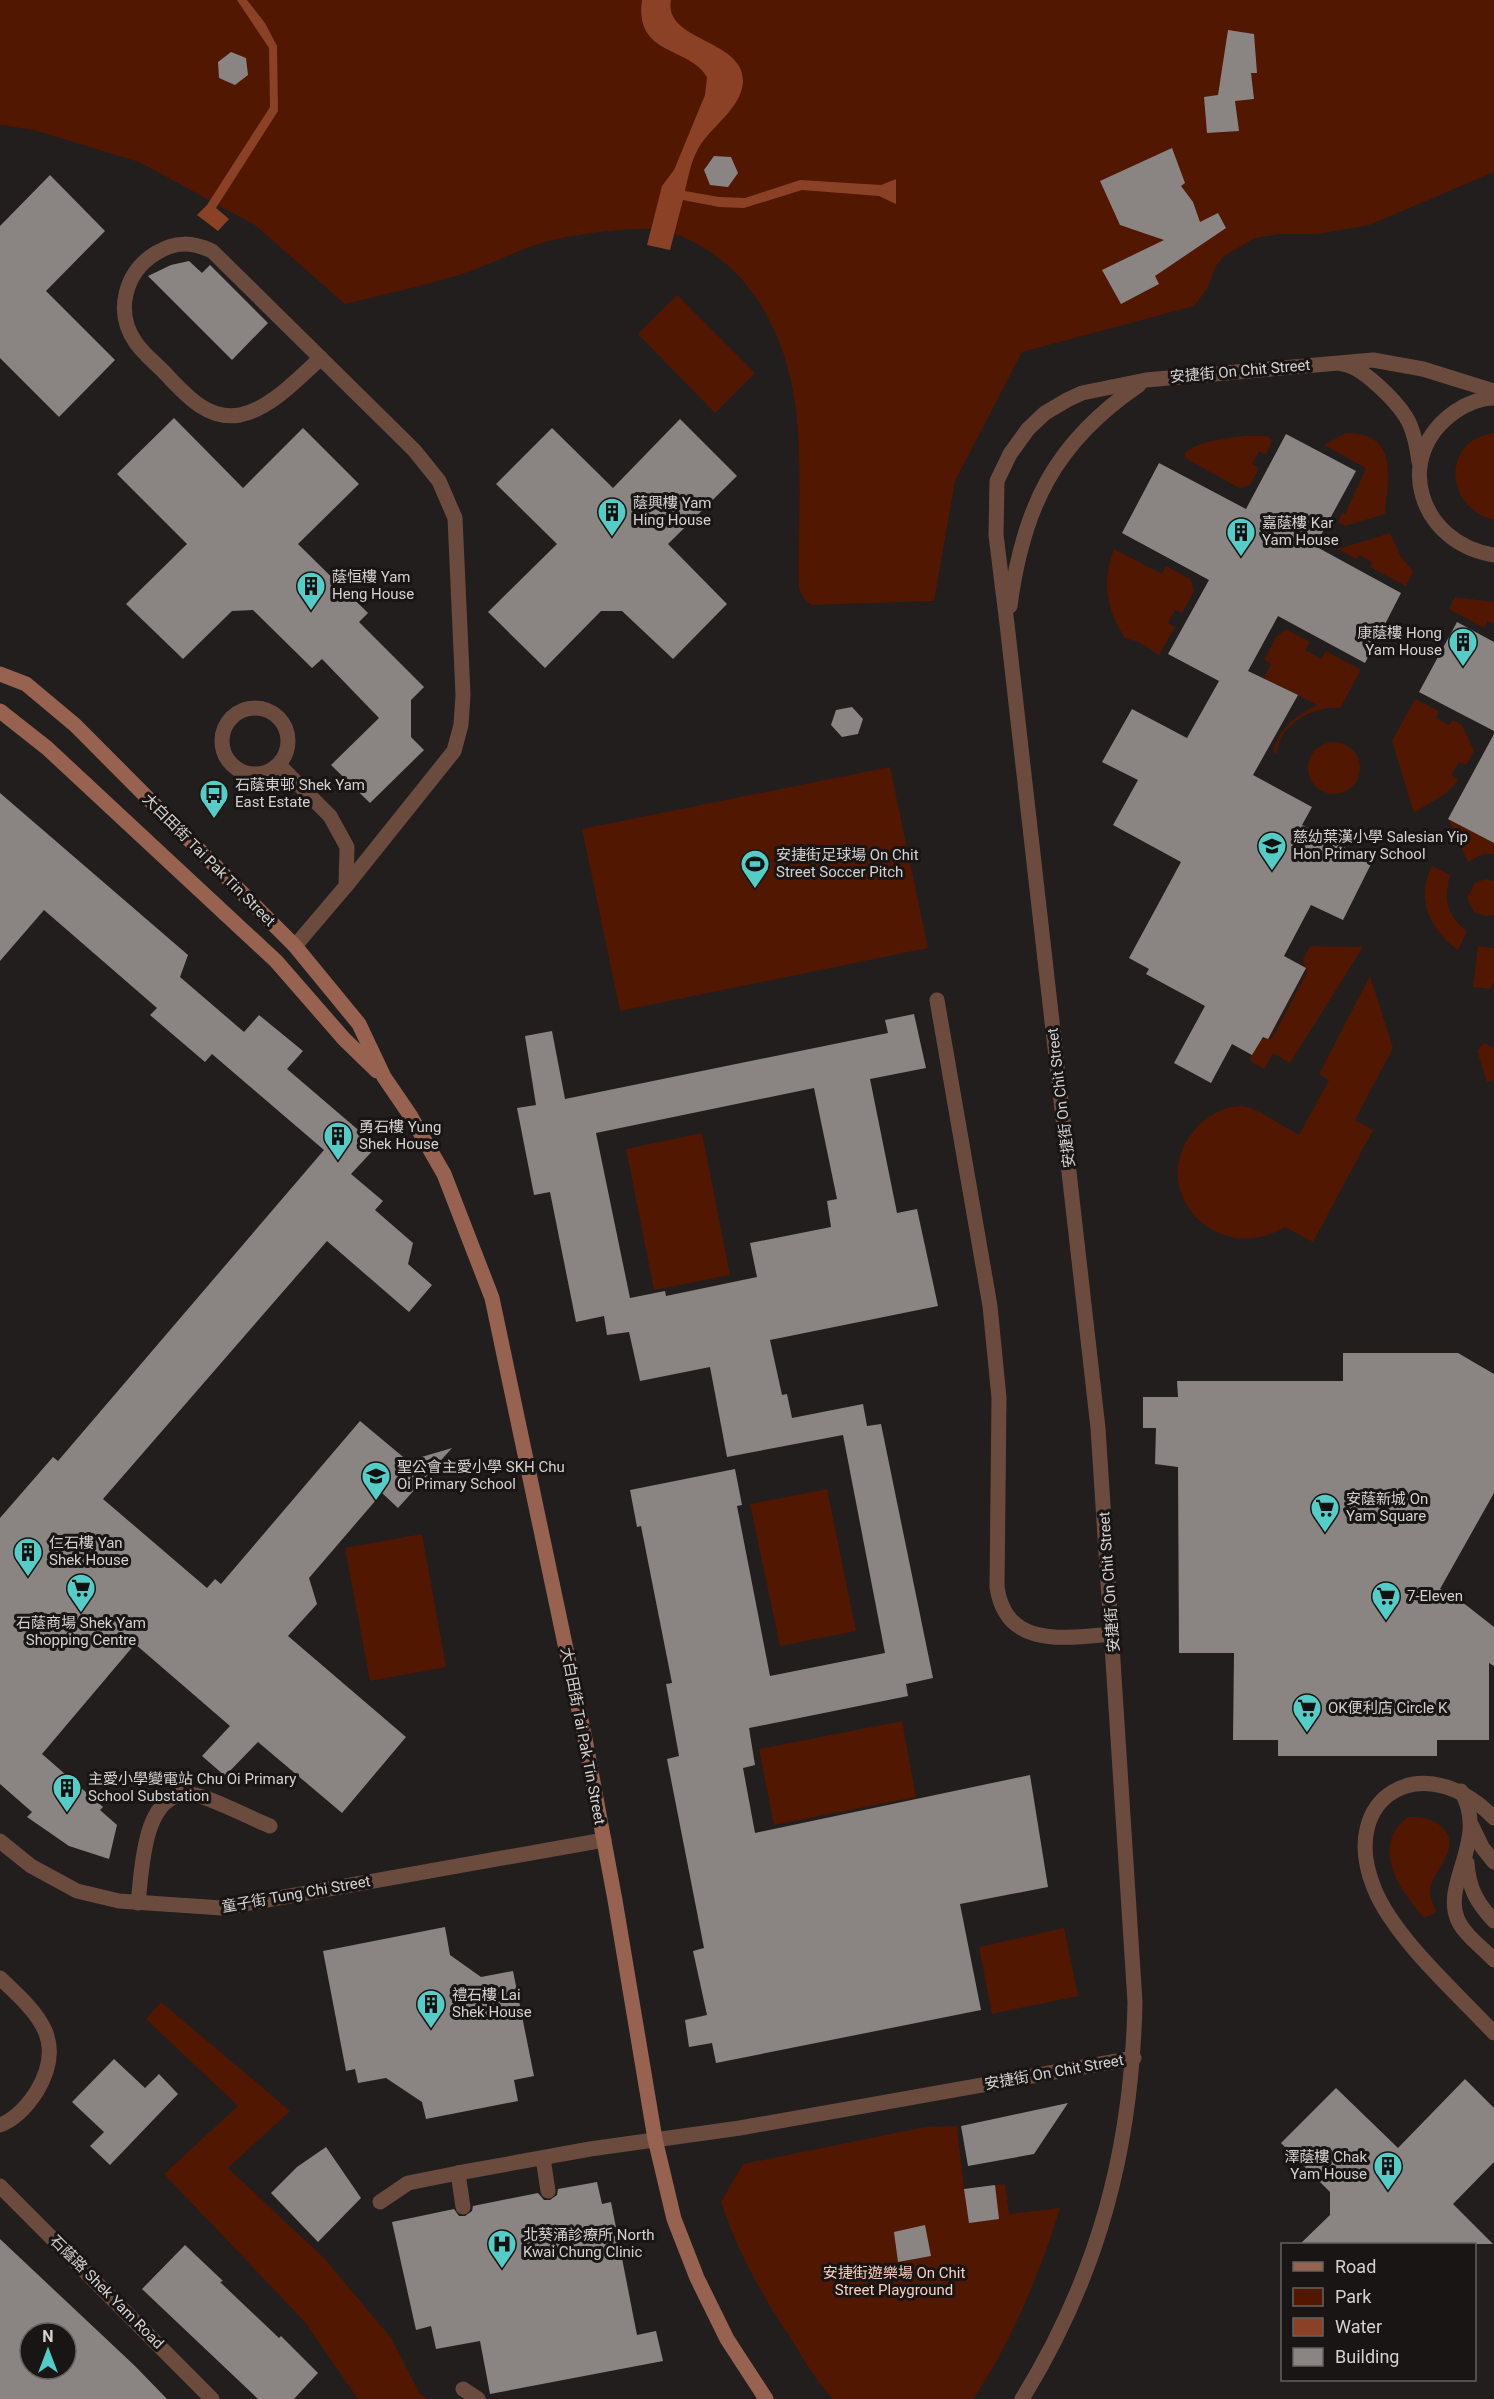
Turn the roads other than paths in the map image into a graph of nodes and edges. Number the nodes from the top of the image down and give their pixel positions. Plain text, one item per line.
1 (321, 358) junction
2 (1334, 364) junction
3 (1146, 380) junction
4 (1494, 391) edge
5 (1494, 398) edge
6 (1420, 465) junction
7 (1494, 555) edge
8 (1007, 624) junction
9 (0, 675) edge
10 (0, 711) edge
11 (279, 765) junction
12 (346, 886) junction
13 (295, 946) junction
14 (937, 1000) dead end
15 (384, 1077) junction
16 (1113, 1635) junction
17 (1461, 1791) junction
18 (1494, 1818) edge
19 (1470, 1820) junction
20 (270, 1826) dead end
21 (604, 1840) junction
22 (0, 1841) edge
23 (1467, 1851) junction
24 (1494, 1862) edge
25 (138, 1903) junction
26 (1494, 1921) edge
27 (1494, 1960) edge
28 (0, 1978) edge
29 (1494, 2032) edge
30 (1134, 2058) junction
31 (0, 2125) edge
32 (655, 2139) junction
33 (543, 2158) junction
34 (458, 2173) junction
35 (0, 2186) edge
36 (548, 2191) dead end
37 (380, 2202) dead end
38 (463, 2207) dead end
39 (463, 2389) dead end
40 (212, 2399) edge
41 (478, 2399) edge
42 (766, 2399) edge
43 (1022, 2399) edge

1 - 1 street
1 - 12 street
2 - 3 street, 安捷街 On Chit Street
2 - 4 street, 安捷街 On Chit Street
2 - 6 street, 安捷街 On Chit Street
3 - 8 street, 安捷街 On Chit Street
3 - 8 street, 安捷街 On Chit Street
5 - 6 street
6 - 7 street
8 - 16 street, 安捷街 On Chit Street
9 - 13 street, 大白田街 Tai Pak Tin Street
10 - 15 street, 大白田街 Tai Pak Tin Street
11 - 11 street
11 - 12 street
12 - 13 street
13 - 15 street, 大白田街 Tai Pak Tin Street
14 - 16 street
15 - 21 street, 大白田街 Tai Pak Tin Street
16 - 30 street, 安捷街 On Chit Street
17 - 18 street
17 - 19 street
17 - 29 street
19 - 23 street
19 - 24 street
20 - 25 street
21 - 25 street, 童子街 Tung Chi Street
21 - 32 street, 大白田街 Tai Pak Tin Street
22 - 25 street, 童子街 Tung Chi Street
23 - 26 street
23 - 27 street
28 - 31 street
30 - 32 street, 安捷街 On Chit Street
30 - 43 street
32 - 33 street, 安捷街 On Chit Street
32 - 42 street, 大白田街 Tai Pak Tin Street
33 - 34 street, 安捷街 On Chit Street
33 - 36 street
34 - 37 street, 安捷街 On Chit Street
34 - 38 street
35 - 40 street, 石蔭路 Shek Yam Road
39 - 41 street

